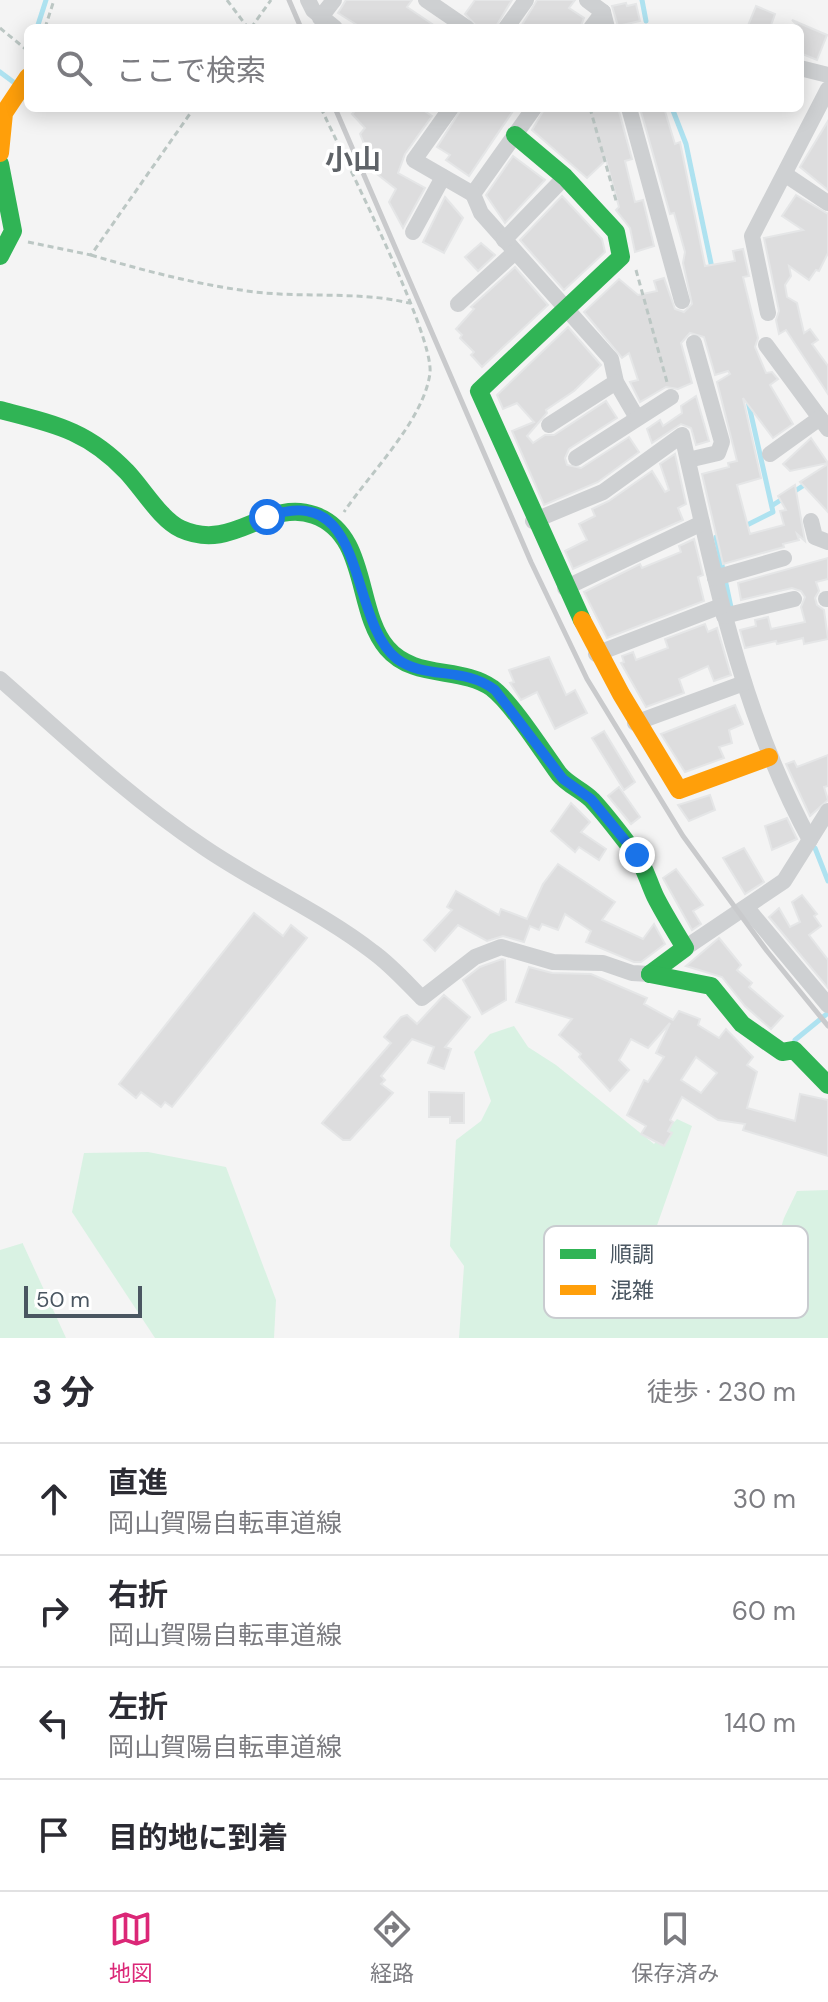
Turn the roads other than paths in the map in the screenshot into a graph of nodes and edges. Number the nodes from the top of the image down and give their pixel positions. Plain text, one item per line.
1 (308, 0) edge
2 (334, 0) edge
3 (426, 0) edge
4 (526, 0) edge
5 (587, 0) edge
6 (605, 20) edge
7 (328, 23) edge
8 (461, 24) edge
9 (509, 24) edge
10 (804, 69) edge
11 (828, 75) edge
12 (24, 83) edge
13 (828, 89) edge
14 (448, 112) edge
15 (531, 112) edge
16 (630, 112) edge
17 (515, 135) junction
18 (0, 153) edge
19 (0, 164) edge
20 (786, 175) junction
21 (443, 177) junction
22 (565, 177) junction
23 (473, 194) junction
24 (828, 203) edge
25 (413, 232) dead end
26 (509, 246) junction
27 (0, 256) edge
28 (682, 301) dead end
29 (458, 304) dead end
30 (566, 310) junction
31 (768, 313) dead end
32 (694, 343) dead end
33 (766, 345) dead end
34 (616, 382) junction
35 (671, 397) dead end
36 (0, 410) edge
37 (637, 418) junction
38 (824, 424) edge
39 (549, 425) dead end
40 (770, 454) dead end
41 (576, 458) dead end
42 (688, 460) junction
43 (533, 521) junction
44 (811, 521) dead end
45 (702, 523) junction
46 (828, 542) edge
47 (784, 558) dead end
48 (721, 576) junction
49 (565, 588) junction
50 (794, 599) dead end
51 (728, 612) junction
52 (596, 654) junction
53 (0, 679) edge
54 (744, 683) junction
55 (635, 723) junction
56 (769, 757) junction
57 (828, 811) edge
58 (810, 840) junction
59 (747, 908) junction
60 (685, 948) junction
61 (650, 974) junction
62 (828, 1005) edge
63 (828, 1085) edge

1 - 7 street
2 - 7 street
3 - 8 street
4 - 9 street
5 - 6 street
10 - 11 street
12 - 18 main road
13 - 20 street
14 - 21 street
15 - 17 street
16 - 28 street
17 - 22 main road
17 - 23 street
19 - 27 main road
20 - 24 street
20 - 31 street
21 - 23 street
21 - 25 street
22 - 26 street
22 - 30 main road
23 - 26 street
26 - 29 street
26 - 30 street
30 - 34 street
30 - 43 main road
32 - 42 street
33 - 38 street
34 - 37 street
34 - 39 street
35 - 37 street
36 - 60 main road
37 - 41 street
38 - 40 street
42 - 43 street
42 - 45 street
43 - 49 main road
44 - 46 street
45 - 48 street
45 - 49 street
47 - 48 street
48 - 51 street
49 - 52 main road
50 - 51 street
51 - 52 street
51 - 54 street
52 - 55 main road
53 - 61 street
54 - 55 street
54 - 56 street
55 - 56 main road
56 - 58 street
57 - 58 street
58 - 59 street
59 - 60 street
59 - 62 street
60 - 61 main road
61 - 63 main road

